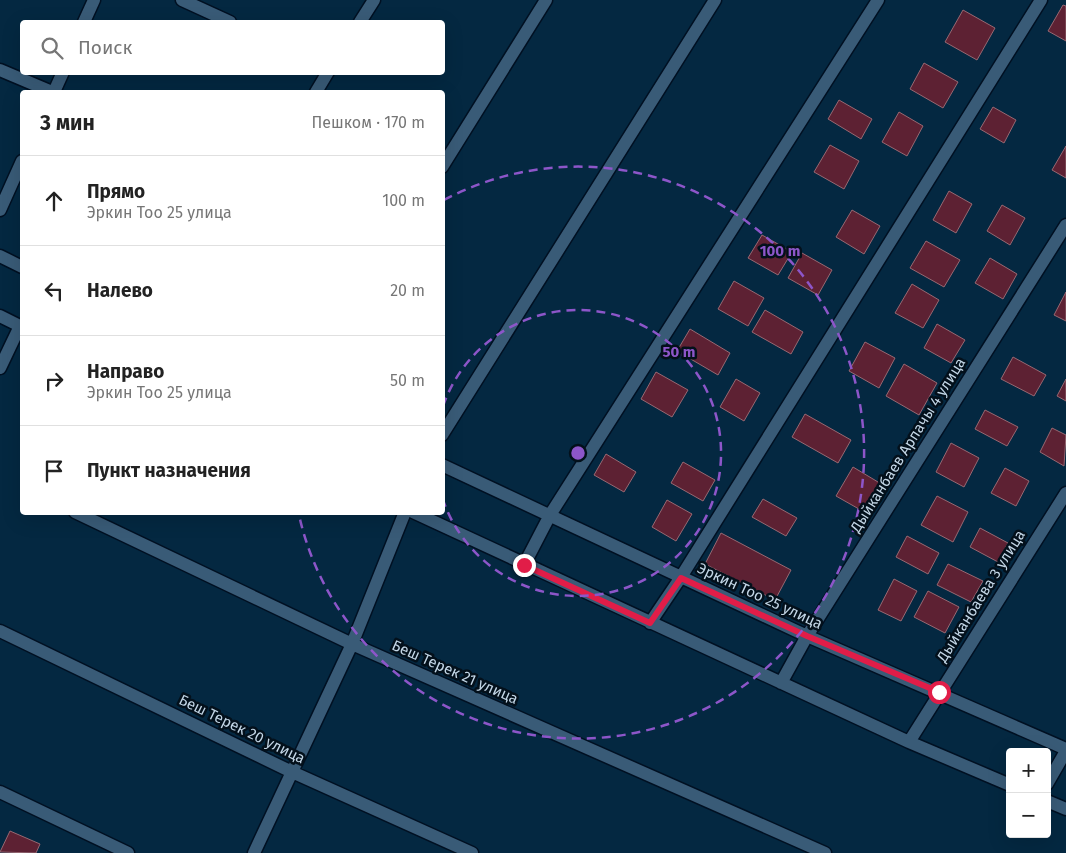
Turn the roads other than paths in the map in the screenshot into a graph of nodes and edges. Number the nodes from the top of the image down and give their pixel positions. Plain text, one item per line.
1 (94, 0) edge
2 (182, 0) edge
3 (374, 0) edge
4 (546, 0) edge
5 (715, 0) edge
6 (878, 0) edge
7 (1041, 0) edge
8 (85, 20) edge
9 (226, 20) edge
10 (361, 20) edge
11 (0, 70) edge
12 (62, 75) edge
13 (326, 75) edge
14 (48, 90) edge
15 (54, 90) edge
16 (317, 90) edge
17 (445, 162) edge
18 (20, 165) edge
19 (0, 210) edge
20 (1066, 225) edge
21 (0, 256) edge
22 (20, 266) edge
23 (0, 316) edge
24 (20, 326) edge
25 (20, 328) edge
26 (0, 368) edge
27 (445, 430) edge
28 (445, 466) edge
29 (1066, 493) edge
30 (82, 515) edge
31 (404, 515) edge
32 (419, 515) edge
33 (550, 515) junction
34 (524, 565) junction
35 (681, 578) junction
36 (650, 623) junction
37 (0, 631) edge
38 (807, 636) junction
39 (352, 644) junction
40 (781, 683) junction
41 (939, 692) junction
42 (909, 742) junction
43 (1066, 750) edge
44 (292, 772) junction
45 (1051, 777) edge
46 (1006, 783) edge
47 (0, 792) edge
48 (1051, 803) edge
49 (1066, 809) edge
50 (128, 853) edge
51 (254, 853) edge
52 (472, 853) edge
53 (825, 853) edge

1 - 8 street
2 - 9 street
3 - 10 street
4 - 17 street
5 - 27 street
6 - 33 street
7 - 35 street
11 - 14 street
12 - 15 street
13 - 16 street
18 - 19 street
20 - 38 street, Дыйканбаев Арпачы 4 улица
21 - 22 street
23 - 24 street
25 - 26 street
28 - 33 street, Эркин Тоо 25 улица
29 - 41 street, Дыйканбаева 3 улица
30 - 39 street, Беш Терек 21 улица
31 - 39 street
32 - 34 street
33 - 34 street
33 - 35 street, Эркин Тоо 25 улица
34 - 36 street
35 - 36 street
35 - 38 street, Эркин Тоо 25 улица
36 - 40 street
37 - 44 street, Беш Терек 20 улица
38 - 40 street, Дыйканбаев Арпачы 4 улица
38 - 41 street, Эркин Тоо 25 улица
39 - 44 street
39 - 53 street, Беш Терек 21 улица
40 - 42 street
41 - 42 street, Дыйканбаева 3 улица
41 - 43 street, Эркин Тоо 25 улица
42 - 46 street
43 - 45 street
44 - 51 street
44 - 52 street, Беш Терек 20 улица
47 - 50 street
48 - 49 street

